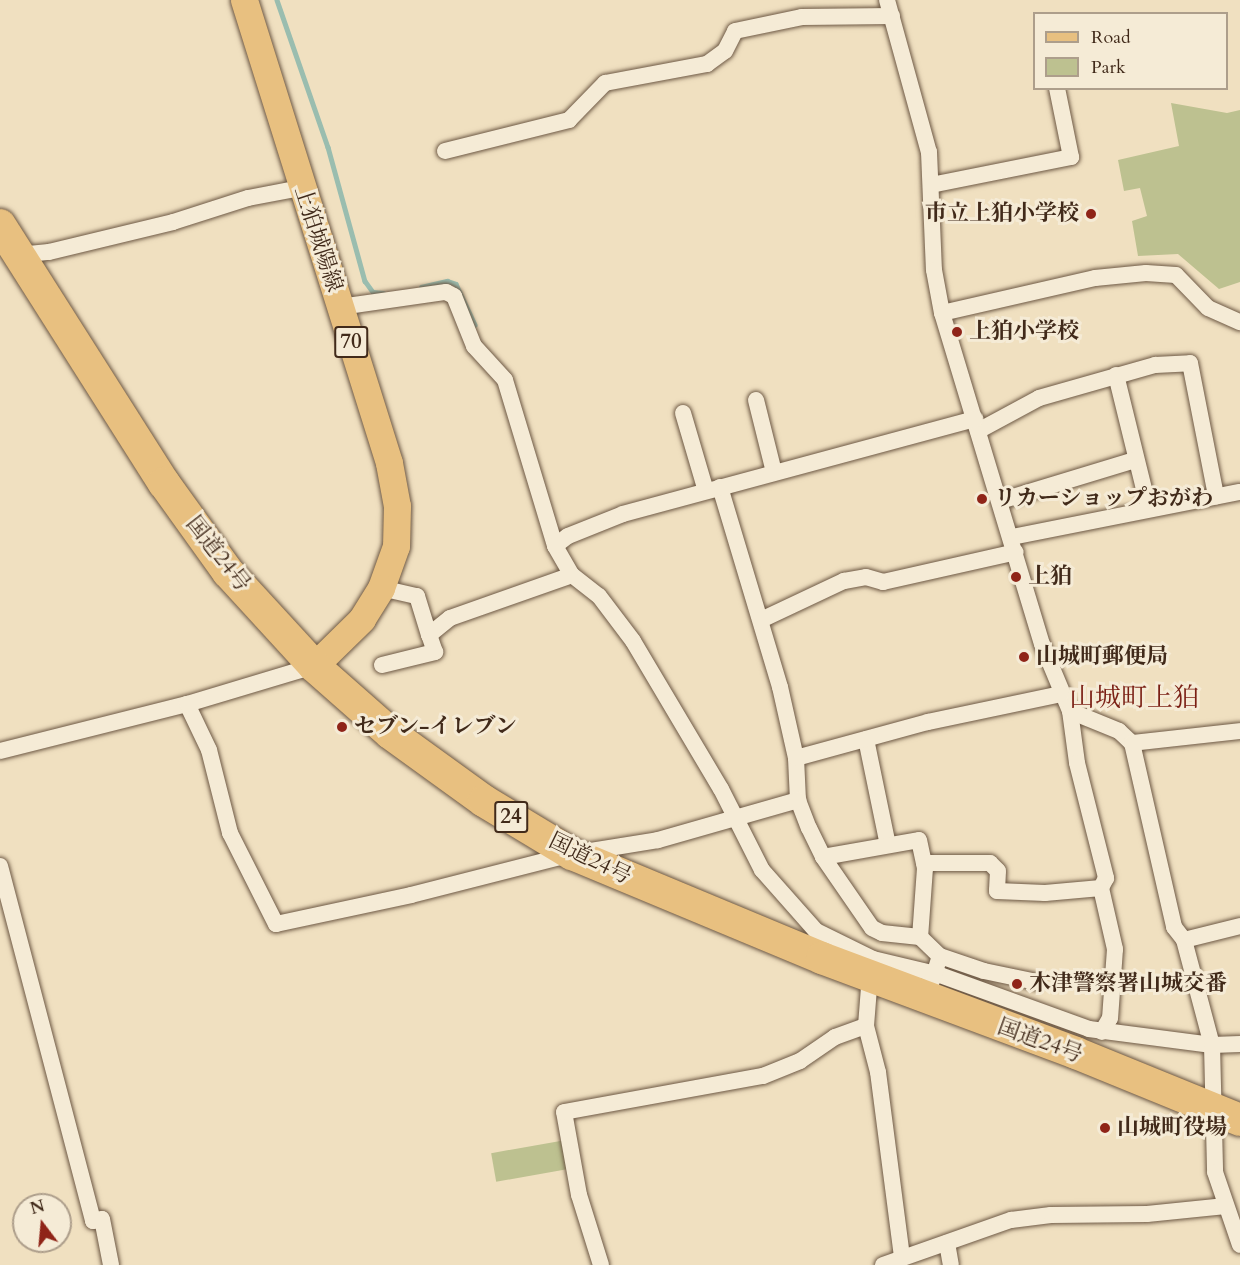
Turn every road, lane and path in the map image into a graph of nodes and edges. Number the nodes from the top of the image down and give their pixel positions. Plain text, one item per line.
1 (244, 0) edge
2 (890, 8) edge
3 (1057, 90) edge
4 (445, 151) dead end
5 (931, 184) junction
6 (301, 188) junction
7 (0, 225) edge
8 (19, 255) junction
9 (340, 307) junction
10 (942, 313) junction
11 (1240, 322) edge
12 (1116, 375) junction
13 (756, 400) dead end
14 (683, 413) dead end
15 (976, 425) junction
16 (1135, 460) junction
17 (774, 472) junction
18 (713, 489) junction
19 (1240, 492) edge
20 (1216, 496) junction
21 (1000, 501) junction
22 (1149, 509) junction
23 (1014, 545) junction
24 (555, 546) junction
25 (572, 574) junction
26 (381, 588) junction
27 (761, 620) junction
28 (429, 635) junction
29 (382, 665) dead end
30 (314, 666) junction
31 (1061, 694) junction
32 (187, 704) junction
33 (1070, 711) junction
34 (1240, 731) edge
35 (866, 739) junction
36 (1132, 743) junction
37 (0, 751) edge
38 (796, 758) junction
39 (798, 801) junction
40 (736, 817) junction
41 (888, 845) junction
42 (572, 854) junction
43 (823, 856) junction
44 (924, 863) junction
45 (0, 866) edge
46 (1101, 888) junction
47 (1240, 926) edge
48 (920, 937) junction
49 (1184, 940) junction
50 (940, 956) junction
51 (870, 975) junction
52 (1036, 982) dead end
53 (930, 985) junction
54 (866, 1026) junction
55 (1102, 1032) junction
56 (1240, 1044) edge
57 (1212, 1045) junction
58 (1227, 1115) edge
59 (1226, 1206) junction
60 (947, 1243) junction
61 (1240, 1245) edge
62 (902, 1257) junction
63 (111, 1265) edge
64 (601, 1265) edge
65 (883, 1265) edge
66 (951, 1265) edge

1 - 6 main road, 上狛城陽線 / 70
2 - 4 street
2 - 5 street
3 - 5 street
5 - 10 street
6 - 8 street
6 - 9 main road, 上狛城陽線 / 70
7 - 8 highway, 国道24号 / 24
8 - 30 highway, 国道24号 / 24
9 - 24 street
9 - 26 main road, 上狛城陽線 / 70
10 - 11 street
10 - 15 street
12 - 15 street
12 - 16 street
12 - 20 street
13 - 17 street
14 - 18 street
15 - 17 street
15 - 21 street
16 - 21 street
16 - 22 street
17 - 18 street
18 - 24 street
18 - 27 street
19 - 20 street
20 - 22 street
21 - 23 street
22 - 23 street
23 - 27 street
23 - 31 street
24 - 25 street
25 - 28 street
25 - 40 street
26 - 28 street
26 - 30 main road, 上狛城陽線 / 70
27 - 38 street
28 - 29 street
30 - 32 street
30 - 42 highway, 国道24号 / 24
31 - 33 street
31 - 35 street
32 - 37 street
32 - 42 street
33 - 36 street
33 - 46 street
34 - 36 street
35 - 38 street
35 - 41 street
36 - 49 street
38 - 39 street
39 - 40 street
39 - 43 street
40 - 42 street
40 - 53 street
41 - 43 street
41 - 44 street
42 - 51 highway, 国道24号 / 24
43 - 48 street
44 - 46 street
44 - 48 street
45 - 63 street
46 - 55 street
47 - 49 street
48 - 50 street
49 - 57 street
50 - 52 street
50 - 53 street
51 - 53 highway, 国道24号 / 24
51 - 54 street
53 - 55 street
53 - 58 highway, 国道24号 / 24
54 - 62 street
54 - 64 street
55 - 57 street
56 - 57 street
57 - 58 street
58 - 59 street
59 - 60 street
59 - 61 street
60 - 62 street
60 - 66 street
62 - 65 street

